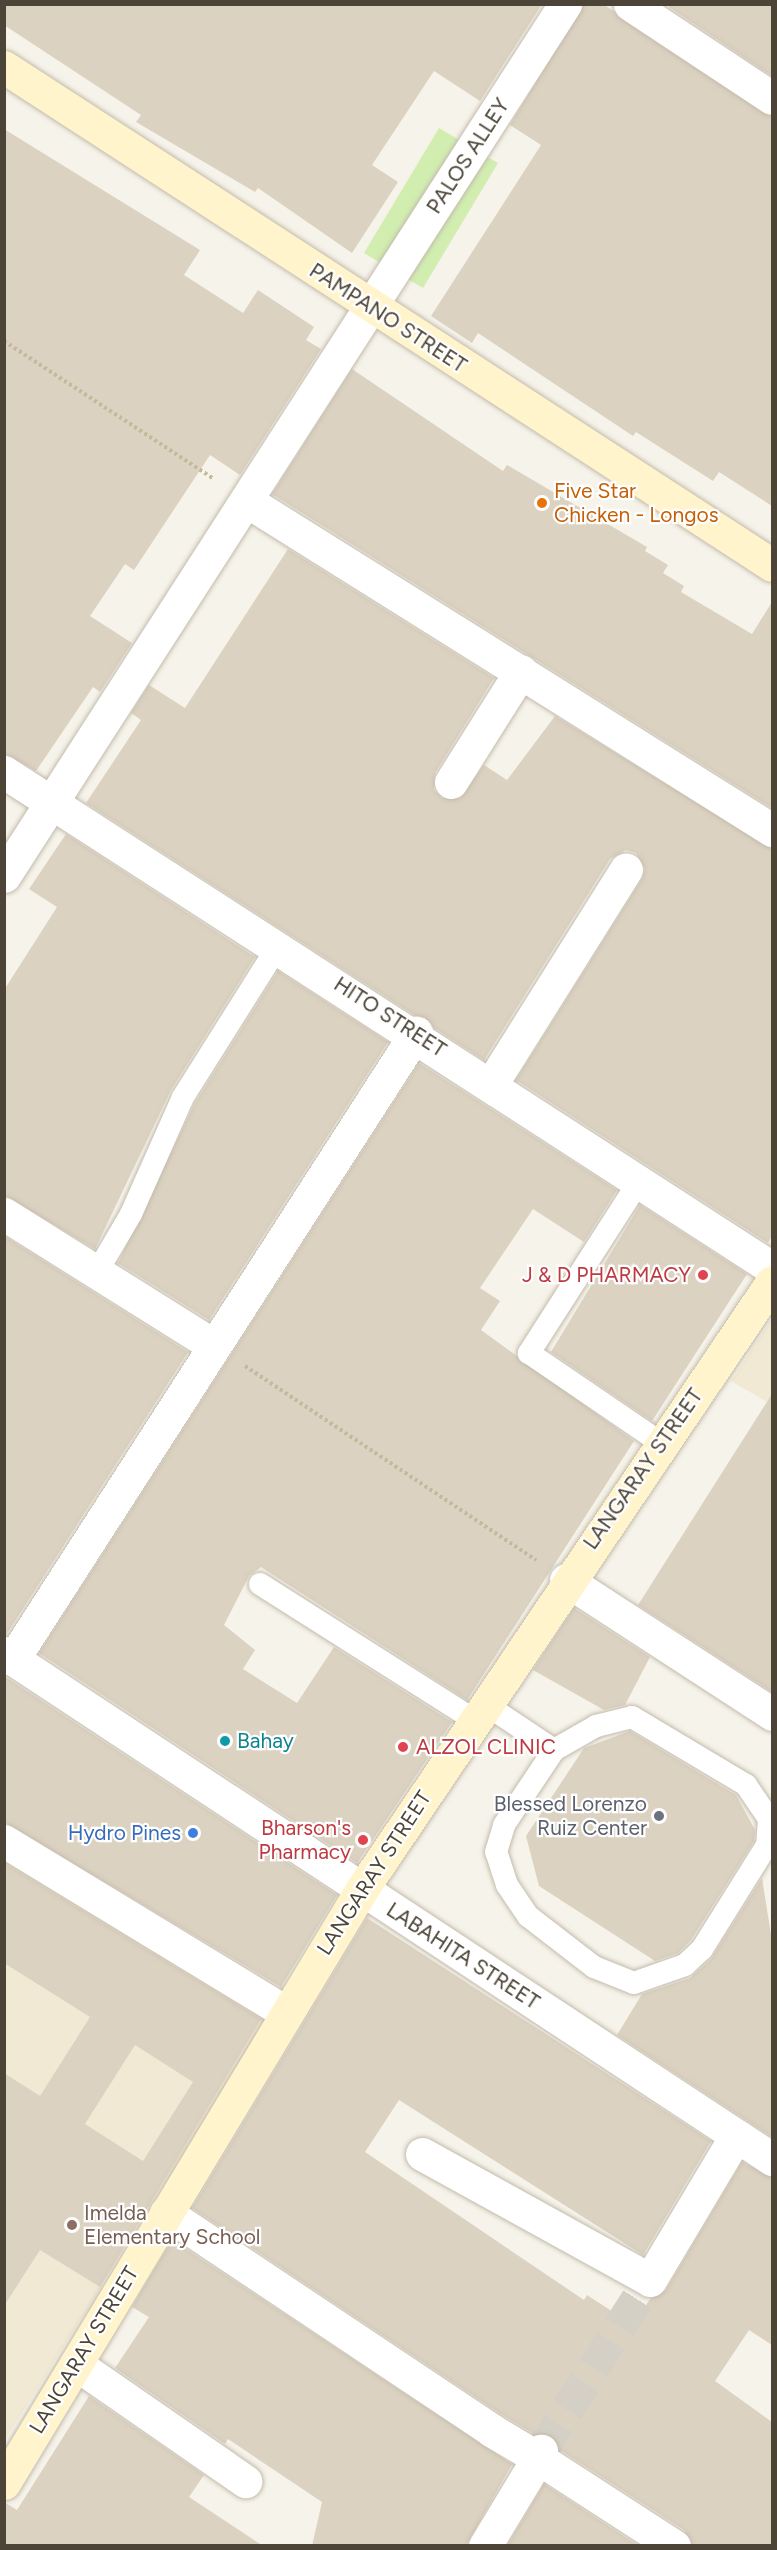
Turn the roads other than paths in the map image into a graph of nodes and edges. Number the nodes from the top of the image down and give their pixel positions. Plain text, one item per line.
1 (565, 4) edge
2 (630, 4) edge
3 (4, 67) edge
4 (772, 98) edge
5 (370, 307) junction
6 (247, 501) junction
7 (772, 565) edge
8 (521, 671) junction
9 (4, 772) edge
10 (451, 782) dead end
11 (53, 804) junction
12 (772, 830) edge
13 (626, 869) dead end
14 (4, 876) edge
15 (278, 946) junction
16 (416, 1033) junction
17 (492, 1083) junction
18 (640, 1180) junction
19 (4, 1214) edge
20 (772, 1268) edge
21 (97, 1272) junction
22 (772, 1282) edge
23 (213, 1345) junction
24 (661, 1443) junction
25 (566, 1580) junction
26 (260, 1584) dead end
27 (9, 1656) edge
28 (479, 1712) junction
29 (772, 1714) edge
30 (554, 1750) junction
31 (4, 1841) edge
32 (362, 1889) junction
33 (287, 2013) junction
34 (736, 2136) junction
35 (422, 2154) dead end
36 (772, 2159) edge
37 (166, 2212) junction
38 (76, 2364) junction
39 (540, 2454) junction
40 (245, 2481) dead end
41 (4, 2483) edge
42 (485, 2546) edge
43 (674, 2546) edge

1 - 5 street, PALOS ALLEY
2 - 4 street
3 - 5 street, PAMPANO STREET
5 - 6 street, PALOS ALLEY
5 - 7 street, PAMPANO STREET
6 - 8 street
6 - 11 street, PALOS ALLEY
8 - 10 street
8 - 12 street
9 - 11 street, HITO STREET
11 - 14 street, PALOS ALLEY
11 - 15 street, HITO STREET
13 - 17 street
15 - 16 street, HITO STREET
15 - 21 lane
16 - 17 street, HITO STREET
16 - 23 street
17 - 18 street, HITO STREET
18 - 20 street, HITO STREET
18 - 24 lane
19 - 21 street
21 - 23 street
22 - 24 street, LANGARAY STREET
23 - 27 street
24 - 25 street, LANGARAY STREET
25 - 28 street, LANGARAY STREET
25 - 29 street
26 - 28 lane
27 - 32 street, LABAHITA STREET
28 - 30 lane
28 - 32 street, LANGARAY STREET
30 - 30 lane
31 - 33 street
32 - 33 street, LANGARAY STREET
32 - 34 street, LABAHITA STREET
33 - 37 street, LANGARAY STREET
34 - 35 street
34 - 36 street, LABAHITA STREET
37 - 38 street, LANGARAY STREET
37 - 39 street
38 - 40 street
38 - 41 street, LANGARAY STREET
39 - 42 street
39 - 43 street

